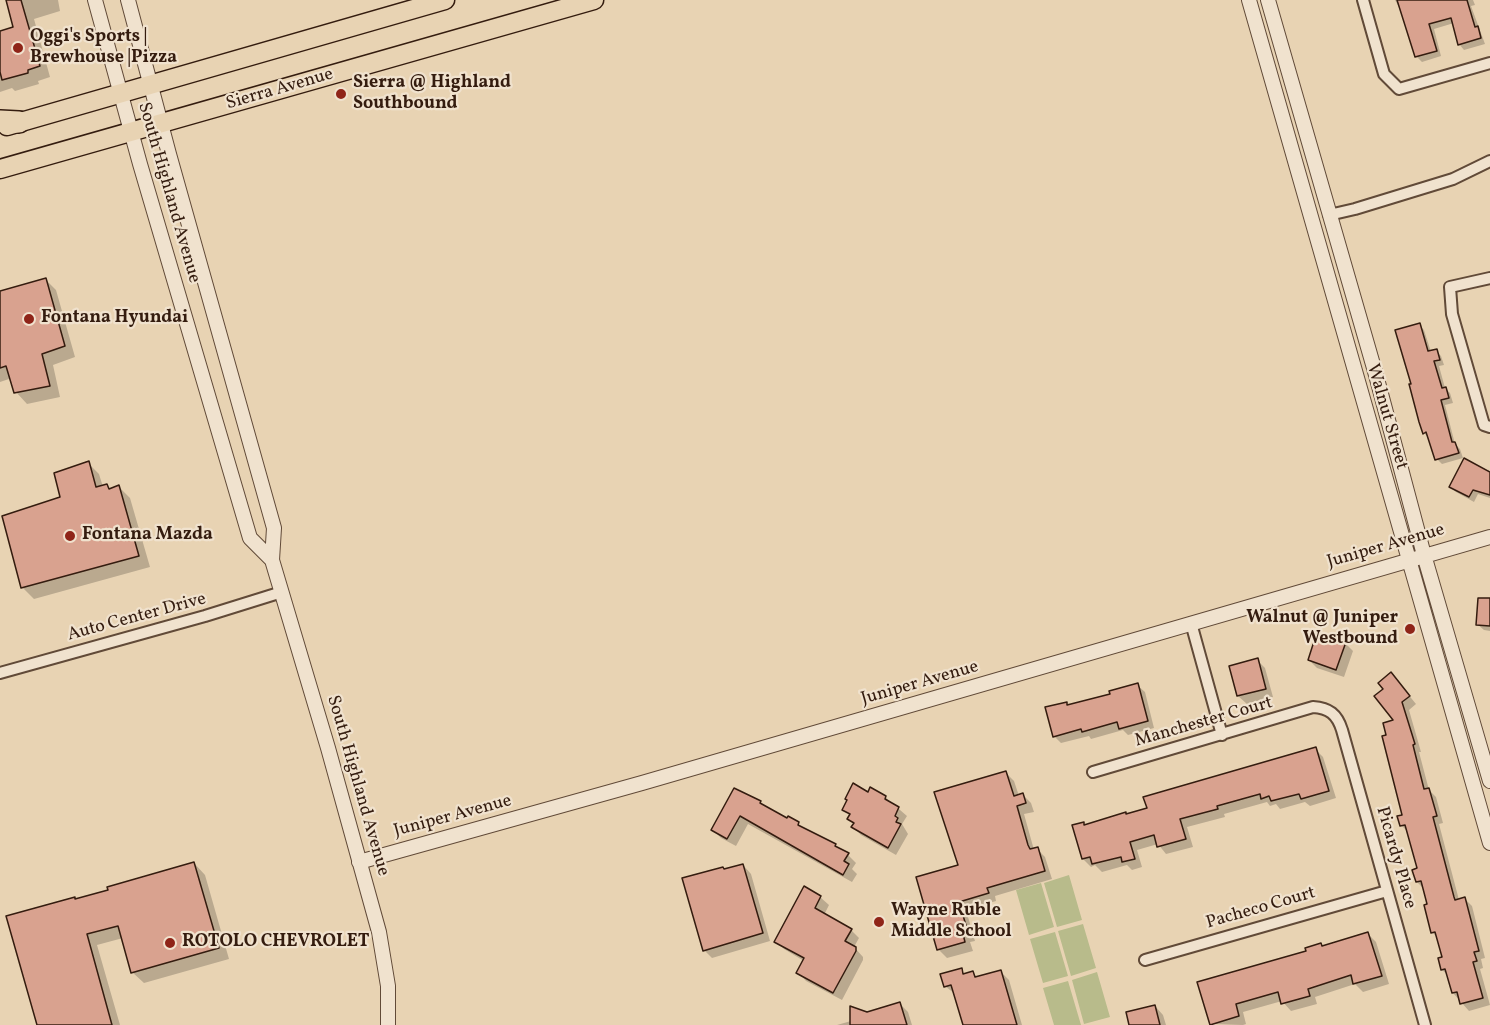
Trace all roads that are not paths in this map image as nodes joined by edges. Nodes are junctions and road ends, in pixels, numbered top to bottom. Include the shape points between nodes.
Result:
1 (95, 0) edge
2 (128, 0) edge
3 (445, 0) edge
4 (594, 0) edge
5 (1249, 0) edge
6 (1268, 0) edge
7 (1363, 0) edge
8 (1490, 63) edge
9 (150, 85) junction
10 (120, 93) junction
11 (6, 124) edge
12 (161, 124) junction
13 (131, 132) junction
14 (1490, 161) edge
15 (0, 170) edge
16 (1329, 214) junction
17 (1490, 278) edge
18 (1487, 426) edge
19 (1490, 537) edge
20 (1424, 555) junction
21 (272, 560) junction
22 (1408, 560) junction
23 (282, 592) junction
24 (1191, 623) junction
25 (0, 673) edge
26 (1324, 708) joint
27 (1222, 735) junction
28 (1093, 772) dead end
29 (1490, 781) edge
30 (1490, 843) edge
31 (359, 861) junction
32 (1387, 891) junction
33 (1145, 960) dead end
34 (388, 1025) edge
35 (1425, 1025) edge

1 - 10 street, South Highland Avenue
2 - 9 street, South Highland Avenue
3 - 9 main road
4 - 12 main road, Sierra Avenue
5 - 22 street, Walnut Street
6 - 16 street, Walnut Street
7 - 8 street via 1384,74 1399,89
9 - 10 main road
9 - 12 street, South Highland Avenue
10 - 11 main road
10 - 13 street, South Highland Avenue
12 - 13 main road, Sierra Avenue
12 - 21 street, South Highland Avenue via 274,528
13 - 15 main road, Sierra Avenue
13 - 21 street, South Highland Avenue via 249,538
14 - 16 street via 1453,179
16 - 20 street, Walnut Street
17 - 18 street via 1450,287 1452,314
19 - 20 street, Juniper Avenue
20 - 22 street, Juniper Avenue
20 - 29 street, Walnut Street
21 - 23 street, South Highland Avenue
22 - 24 street, Juniper Avenue
22 - 30 street, Walnut Street
23 - 25 street, Auto Center Drive
23 - 31 street, South Highland Avenue
24 - 27 street
24 - 31 street, Juniper Avenue via 664,777
26 - 27 street, Manchester Court via 1313,707
26 - 32 street, Picardy Place via 1339,720
27 - 28 street, Manchester Court
31 - 34 street, South Highland Avenue via 379,932 388,986
32 - 33 street, Pacheco Court
32 - 35 street, Picardy Place

